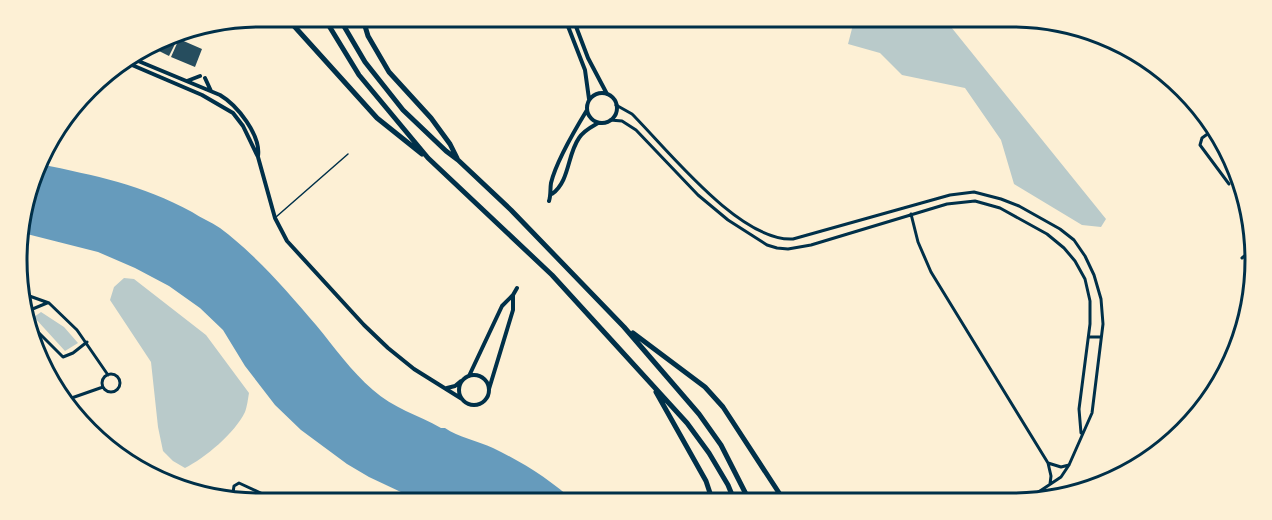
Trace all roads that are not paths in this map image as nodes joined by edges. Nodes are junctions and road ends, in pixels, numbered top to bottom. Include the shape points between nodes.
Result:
1 (295, 27) edge
2 (329, 27) edge
3 (344, 27) edge
4 (365, 27) edge
5 (568, 27) edge
6 (576, 27) edge
7 (138, 61) edge
8 (132, 65) edge
9 (200, 76) dead end
10 (205, 78) dead end
11 (186, 81) junction
12 (198, 88) junction
13 (192, 91) junction
14 (212, 92) junction
15 (608, 94) junction
16 (202, 95) junction
17 (590, 99) junction
18 (616, 105) junction
19 (587, 110) junction
20 (610, 120) junction
21 (598, 123) junction
22 (1208, 134) edge
23 (348, 154) dead end
24 (258, 157) junction
25 (428, 158) junction
26 (459, 160) junction
27 (1229, 183) dead end
28 (974, 192) junction
29 (551, 195) junction
30 (549, 201) dead end
31 (975, 201) junction
32 (911, 214) junction
33 (275, 218) junction
34 (1245, 256) edge
35 (1242, 258) dead end
36 (517, 288) dead end
37 (513, 295) junction
38 (30, 296) edge
39 (49, 303) junction
40 (32, 309) edge
41 (624, 327) junction
42 (38, 332) edge
43 (1089, 337) junction
44 (1101, 337) junction
45 (87, 342) junction
46 (108, 375) junction
47 (469, 376) junction
48 (646, 377) junction
49 (463, 381) junction
50 (103, 387) junction
51 (446, 388) junction
52 (489, 389) junction
53 (72, 398) edge
54 (462, 399) junction
55 (1081, 435) junction
56 (1048, 463) junction
57 (1069, 465) junction
58 (1049, 486) junction
59 (233, 491) edge
60 (1039, 491) edge
61 (260, 493) edge
62 (710, 493) edge
63 (731, 493) edge
64 (745, 493) edge
65 (779, 493) edge

1 - 25 main road via 377,118
2 - 25 main road via 359,75
3 - 26 main road via 365,62 404,110
4 - 26 main road via 389,72 431,118
5 - 17 street via 585,70
6 - 15 street
7 - 11 street
8 - 13 street
9 - 11 street
10 - 14 street
11 - 12 street
12 - 13 street
12 - 14 street
12 - 16 street
13 - 16 street
14 - 24 street via 225,98 242,115 255,137
15 - 17 street
15 - 18 street
16 - 24 street via 233,113
17 - 19 street
18 - 20 street
18 - 28 street via 632,114 725,210 774,238 793,239 950,195
19 - 21 street
19 - 29 street via 550,184
20 - 21 street
20 - 32 street via 636,130 718,214 767,245 800,248
21 - 29 street via 579,137 560,188
22 - 27 street via 1200,146
23 - 33 lane
24 - 33 street
25 - 48 main road via 552,275
26 - 41 main road
28 - 31 street
28 - 44 street via 1019,206 1074,240 1094,275 1101,299
29 - 30 street
31 - 32 street
31 - 43 street via 1016,216 1047,234 1075,261 1085,279
32 - 56 street via 932,272
33 - 51 street via 286,241 373,335 414,369
34 - 35 street
36 - 37 street
37 - 47 street via 502,306
37 - 52 street via 513,310
38 - 39 street
39 - 40 street
39 - 45 street
41 - 64 main road via 699,414 721,445
41 - 65 main road via 705,387 723,407
42 - 45 street via 63,357
43 - 44 street
43 - 55 street via 1079,409
44 - 55 street via 1092,413
45 - 46 street
46 - 50 street via 102,381
46 - 50 street via 117,378 118,387 110,392
47 - 49 street
47 - 52 street via 482,378
48 - 62 main road via 672,417
48 - 63 main road via 687,423
49 - 51 street
49 - 54 street via 459,392
50 - 53 street
51 - 54 street
52 - 54 street via 481,403
55 - 57 street
56 - 57 street
56 - 58 street via 1052,476
57 - 58 street
58 - 60 street
59 - 61 street via 239,483

